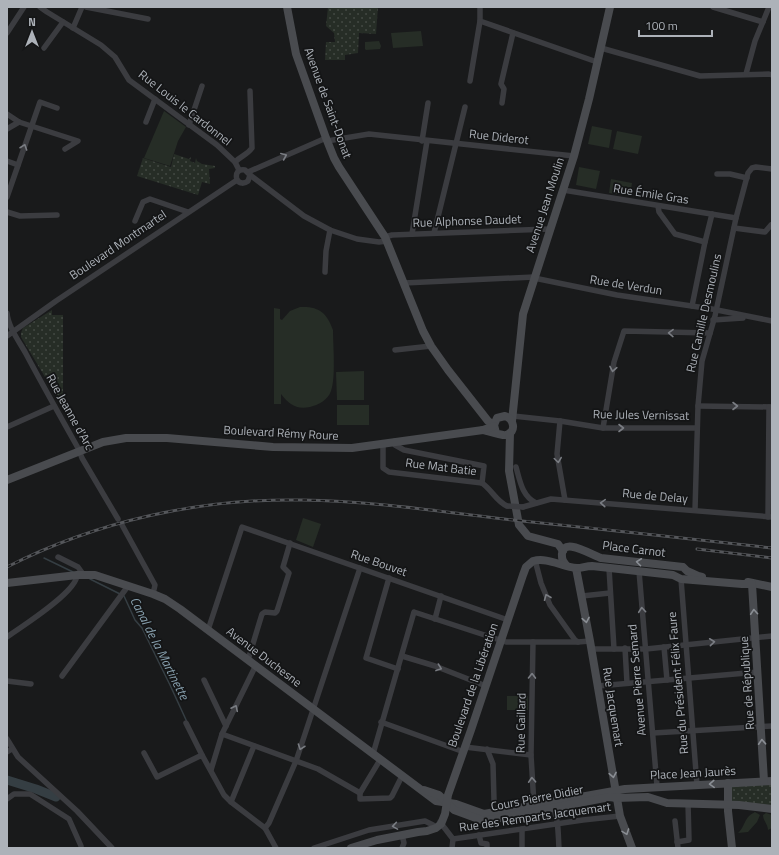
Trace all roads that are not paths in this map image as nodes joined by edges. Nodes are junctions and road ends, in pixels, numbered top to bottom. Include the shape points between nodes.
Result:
1 (24, 7) edge
2 (40, 7) edge
3 (82, 7) edge
4 (86, 7) edge
5 (288, 7) edge
6 (480, 7) edge
7 (610, 7) edge
8 (713, 7) edge
9 (769, 7) edge
10 (148, 19) dead end
11 (480, 21) junction
12 (62, 22) junction
13 (763, 22) junction
14 (73, 28) junction
15 (7, 33) edge
16 (513, 33) junction
17 (44, 48) dead end
18 (601, 48) junction
19 (598, 62) junction
20 (746, 74) junction
21 (772, 75) edge
22 (470, 81) dead end
23 (202, 86) dead end
24 (250, 91) dead end
25 (155, 100) junction
26 (428, 103) dead end
27 (502, 103) dead end
28 (465, 107) dead end
29 (57, 108) dead end
30 (7, 114) edge
31 (18, 122) junction
32 (146, 122) dead end
33 (32, 125) junction
34 (189, 125) junction
35 (7, 129) edge
36 (326, 140) junction
37 (425, 141) junction
38 (455, 144) junction
39 (65, 149) dead end
40 (574, 156) junction
41 (7, 161) edge
42 (235, 162) junction
43 (18, 165) junction
44 (239, 170) junction
45 (772, 170) edge
46 (249, 174) junction
47 (717, 174) dead end
48 (747, 178) junction
49 (237, 180) junction
50 (247, 182) junction
51 (264, 187) junction
52 (563, 190) junction
53 (7, 196) edge
54 (658, 206) junction
55 (7, 212) edge
56 (188, 212) junction
57 (712, 214) junction
58 (57, 215) dead end
59 (736, 218) junction
60 (134, 221) dead end
61 (771, 225) edge
62 (734, 228) junction
63 (550, 229) junction
64 (330, 230) junction
65 (434, 233) junction
66 (412, 234) junction
67 (386, 239) junction
68 (705, 242) junction
69 (325, 272) dead end
70 (534, 278) junction
71 (404, 283) junction
72 (692, 306) junction
73 (716, 310) junction
74 (7, 313) edge
75 (748, 318) junction
76 (713, 320) junction
77 (772, 322) edge
78 (14, 331) junction
79 (710, 333) junction
80 (7, 336) edge
81 (431, 346) junction
82 (395, 350) dead end
83 (54, 406) junction
84 (698, 406) junction
85 (770, 407) edge
86 (484, 415) junction
87 (511, 416) junction
88 (560, 421) junction
89 (7, 427) edge
90 (499, 428) junction
91 (603, 428) junction
92 (697, 428) junction
93 (480, 430) junction
94 (394, 441) junction
95 (383, 443) junction
96 (80, 452) junction
97 (516, 467) dead end
98 (7, 480) edge
99 (482, 483) junction
100 (565, 500) junction
101 (536, 503) junction
102 (695, 510) junction
103 (770, 517) edge
104 (118, 519) dead end
105 (122, 525) dead end
106 (539, 539) joint
107 (290, 543) junction
108 (565, 551) junction
109 (587, 552) junction
110 (58, 557) dead end
111 (535, 560) junction
112 (547, 560) junction
113 (566, 565) junction
114 (586, 566) junction
115 (360, 568) junction
116 (576, 568) junction
117 (609, 568) junction
118 (639, 571) junction
119 (682, 573) junction
120 (80, 575) junction
121 (389, 578) junction
122 (7, 583) edge
123 (752, 584) junction
124 (128, 586) junction
125 (772, 587) edge
126 (610, 593) junction
127 (153, 594) junction
128 (441, 596) junction
129 (582, 596) junction
130 (435, 618) junction
131 (508, 620) junction
132 (208, 630) junction
133 (772, 636) edge
134 (7, 637) edge
135 (756, 637) junction
136 (501, 641) junction
137 (533, 642) junction
138 (578, 642) junction
139 (591, 645) junction
140 (686, 645) junction
141 (664, 647) junction
142 (624, 648) junction
143 (614, 649) junction
144 (646, 649) junction
145 (402, 656) junction
146 (248, 660) junction
147 (256, 665) junction
148 (398, 669) junction
149 (758, 672) junction
150 (62, 676) dead end
151 (689, 678) junction
152 (204, 680) dead end
153 (667, 680) junction
154 (7, 681) edge
155 (648, 682) junction
156 (627, 683) junction
157 (31, 684) dead end
158 (486, 686) junction
159 (598, 686) junction
160 (314, 710) junction
161 (381, 722) junction
162 (186, 723) dead end
163 (226, 726) junction
164 (762, 726) junction
165 (772, 726) edge
166 (693, 731) junction
167 (653, 733) junction
168 (222, 734) junction
169 (7, 739) edge
170 (254, 746) junction
171 (465, 749) junction
172 (487, 749) junction
173 (10, 750) edge
174 (144, 753) dead end
175 (373, 754) junction
176 (202, 755) junction
177 (531, 755) junction
178 (380, 760) junction
179 (296, 761) junction
180 (211, 770) junction
181 (402, 776) junction
182 (768, 781) edge
183 (728, 783) junction
184 (697, 785) junction
185 (657, 786) junction
186 (360, 793) junction
187 (616, 794) junction
188 (7, 799) edge
189 (494, 800) dead end
190 (231, 802) junction
191 (448, 802) junction
192 (688, 803) junction
193 (534, 805) junction
194 (553, 807) junction
195 (728, 808) junction
196 (772, 809) edge
197 (77, 811) junction
198 (620, 816) junction
199 (69, 819) junction
200 (676, 821) dead end
201 (438, 823) junction
202 (557, 823) junction
203 (265, 828) junction
204 (522, 829) junction
205 (402, 835) junction
206 (479, 835) junction
207 (452, 839) junction
208 (678, 845) edge
209 (81, 846) dead end
210 (112, 848) edge
211 (276, 848) edge
212 (314, 848) edge
213 (351, 848) edge
214 (402, 848) edge
215 (452, 848) edge
216 (487, 848) edge
217 (522, 848) edge
218 (558, 848) edge
219 (632, 848) edge
220 (732, 848) edge

1 - 15 street
2 - 12 street, Rue Louis le Cardonnel
3 - 14 street
4 - 10 street
5 - 36 main road, Avenue de Saint-Donat via 296,54
6 - 11 street
7 - 18 main road, Avenue Jean Moulin
8 - 13 street
9 - 13 street
11 - 16 street
11 - 22 street
12 - 14 street, Rue Louis le Cardonnel
12 - 17 street
13 - 20 street via 754,41
14 - 25 street, Rue Louis le Cardonnel via 115,57 129,80
16 - 19 street
16 - 27 street via 501,84 504,89
18 - 19 main road, Avenue Jean Moulin
18 - 20 street via 700,76
19 - 40 main road, Avenue Jean Moulin
20 - 21 street
23 - 34 street
24 - 42 street via 252,148 247,155
25 - 32 street
25 - 34 street, Rue Louis le Cardonnel
26 - 37 street
28 - 38 street
29 - 33 street via 40,102
30 - 31 street
31 - 33 street
31 - 35 street
33 - 39 street via 78,141
43 -> 33 street
34 - 42 street, Rue Louis le Cardonnel
36 - 37 street, Rue Diderot via 369,134
46 -> 36 street, Rue Diderot
36 - 67 main road, Avenue de Saint-Donat via 339,167
37 - 38 street, Rue Diderot
37 - 66 street
38 - 40 street, Rue Diderot
38 - 65 street
40 - 52 main road, Avenue Jean Moulin
41 - 43 street
42 - 44 street, Rue Louis le Cardonnel
43 - 53 street
44 - 46 street via 245,170
44 - 49 street
45 - 48 street via 752,168
46 - 50 street
46 - 51 street
47 - 48 street
48 - 59 street, Rue Camille Desmoulins
49 - 50 street via 242,184
49 - 56 street, Boulevard Montmartel
50 - 51 street
51 - 64 street via 304,216
52 - 54 street, Rue Émile Gras
52 - 63 main road, Avenue Jean Moulin
54 - 57 street, Rue Émile Gras
54 - 68 street via 659,212 675,234
55 - 58 street via 20,216
56 - 60 street via 150,199 143,202
56 - 78 street, Boulevard Montmartel
57 - 59 street, Rue Émile Gras
57 - 68 street
59 - 62 street, Rue Camille Desmoulins
61 - 62 street via 765,232
62 - 73 street, Rue Camille Desmoulins
63 - 65 street, Rue Alphonse Daudet
63 - 70 main road, Avenue Jean Moulin
64 - 67 street via 357,239 379,242
64 - 69 street
65 - 66 street, Rue Alphonse Daudet
66 - 67 street, Rue Alphonse Daudet via 392,235
67 - 71 main road, Avenue de Saint-Donat
68 - 72 street
70 - 71 street, Rue de Verdun
70 - 72 street, Rue de Verdun via 622,296
70 - 87 main road, Avenue Jean Moulin via 523,314
71 - 81 main road, Avenue de Saint-Donat
72 - 73 street, Rue de Verdun
73 - 75 street, Rue de Verdun
73 - 76 street, Rue Camille Desmoulins
74 - 78 street, Rue Jeanne d'Arc
75 - 76 street
75 - 77 street
76 - 79 street, Rue Camille Desmoulins
78 - 80 street, Boulevard Montmartel
78 - 83 street, Rue Jeanne d'Arc
79 - 84 street, Rue Camille Desmoulins via 702,361
79 -> 91 street via 624,332 614,362
81 - 82 street
81 - 86 main road, Avenue de Saint-Donat
83 - 89 street
83 - 96 street, Rue Jeanne d'Arc
84 -> 85 street
84 - 92 street, Rue Camille Desmoulins
85 - 103 street
86 - 90 main road
86 - 93 main road
87 - 88 street, Rue Jules Vernissat
87 - 90 main road via 502,416
87 - 90 main road, Avenue Jean Moulin via 513,428
88 - 91 street, Rue Jules Vernissat
88 -> 100 street via 557,454
90 - 93 main road, Boulevard Rémy Roure
90 - 106 main road, Avenue Jean Moulin via 508,451 519,525 528,536
91 -> 92 street, Rue Jules Vernissat
92 - 102 street, Rue Camille Desmoulins
93 - 94 main road, Boulevard Rémy Roure
94 - 95 main road, Boulevard Rémy Roure
94 - 99 street via 395,445 404,450 484,466
95 - 96 main road, Boulevard Rémy Roure via 326,449 134,438 114,440
95 - 99 street, Rue Mat Batie via 383,468 389,472
96 - 98 main road, Boulevard Rémy Roure
96 - 104 street, Rue Jeanne d'Arc
97 - 101 street via 524,492
99 - 101 street, Rue Mat Batie, bridge via 489,488 499,503 507,506 523,507
100 - 101 street, Rue de Delay via 551,499
102 -> 100 street, Rue de Delay
102 - 103 street, Rue de Delay
105 - 127 street via 154,585
106 - 108 main road, Place Carnot via 560,540
107 - 115 street, Rue Bouvet
107 - 132 street, Rue Bouvet via 242,527
107 - 146 street via 283,567 289,573 279,607 275,613 262,614
108 - 109 main road, Place Carnot via 580,548
108 - 112 main road
108 - 113 main road via 562,559
109 - 114 main road, Place Carnot via 589,559
119 -> 109 main road, Place Carnot via 601,558
110 - 120 street via 78,567
111 - 112 main road
111 - 131 main road, Boulevard de la Libération via 530,563 523,575
138 -> 111 street via 550,605
112 - 113 main road, Place Carnot
113 - 116 main road, Place Carnot
114 - 116 main road, Place Carnot
114 - 117 main road, Place Carnot
115 - 121 street, Rue Bouvet
115 - 160 street
116 - 129 main road, Rue Jacquemart
117 - 118 main road, Place Carnot
117 - 126 street
118 - 119 main road, Place Carnot
144 -> 118 street, Avenue Pierre Semard
119 - 123 main road via 742,580
119 - 140 street, Rue du Président Félix Faure
120 - 122 main road, Avenue Duchesne
120 - 124 main road, Avenue Duchesne via 102,576
120 - 134 street via 72,587 44,611
121 - 128 street, Rue Bouvet
121 - 148 street via 366,658
123 - 125 main road
135 -> 123 main road, Rue de République
124 - 127 main road, Avenue Duchesne
124 - 150 street
126 - 129 street
126 - 143 street
127 - 132 main road, Avenue Duchesne via 174,604
128 - 130 street
128 - 131 street, Rue Bouvet
129 -> 139 main road, Rue Jacquemart
130 - 136 street
130 - 145 street via 414,612
131 - 136 main road, Boulevard de la Libération
132 - 146 main road, Avenue Duchesne
133 - 135 street
140 -> 135 street
135 - 149 main road, Rue de République
136 - 137 street
136 - 158 main road, Boulevard de la Libération
137 - 138 street
177 -> 137 street, Rue Gaillard
138 - 139 street
139 - 143 street
139 - 159 main road, Rue Jacquemart
140 - 141 street
140 - 151 street, Rue du Président Félix Faure
141 - 144 street
141 - 153 street
142 - 143 street
142 - 144 street
142 - 156 street
144 - 155 street, Avenue Pierre Semard
145 - 148 street
145 -> 158 street
146 - 147 main road, Avenue Duchesne
147 - 160 main road, Avenue Duchesne
163 -> 147 street
148 - 161 street
149 - 151 street
149 - 164 main road, Rue de République
151 - 153 street
151 - 166 street, Rue du Président Félix Faure
152 - 163 street
153 - 155 street
154 - 157 street
155 - 156 street
155 - 167 street, Avenue Pierre Semard
156 - 159 street
158 - 171 main road, Boulevard de la Libération
159 -> 187 main road, Rue Jacquemart
160 - 175 main road, Avenue Duchesne
160 -> 179 street
161 - 171 street
161 - 175 street
162 - 176 street
163 - 168 street
164 - 165 street
164 - 166 street
182 -> 164 main road, Rue de République
166 - 167 street
166 - 184 street, Rue du Président Félix Faure
167 - 185 street, Avenue Pierre Semard
168 - 170 street
168 - 180 street
169 - 173 street
170 - 179 street
170 - 190 street
171 - 172 street
171 - 191 main road, Boulevard de la Libération via 448,794
172 - 177 street
172 - 189 street via 493,764
173 - 197 street
174 - 176 street via 157,777
175 - 178 main road, Avenue Duchesne
176 - 180 street
193 -> 177 street, Rue Gaillard
178 - 181 main road, Avenue Duchesne
178 - 186 street
179 - 186 street via 326,773
179 - 203 street
180 - 190 street via 224,795
181 - 186 street via 390,798 360,799
181 - 191 main road, Avenue Duchesne via 416,787 439,795
182 - 183 main road, Place Jean Jaurès
183 -> 184 main road, Place Jean Jaurès
183 - 195 main road
184 - 185 main road, Place Jean Jaurès
185 - 187 main road, Place Jean Jaurès
187 - 192 main road, Place Jean Jaurès via 655,798 667,803
187 - 193 main road, Cours Pierre Didier
187 - 194 main road, Cours Pierre Didier
187 - 198 main road, Rue Jacquemart
188 - 199 street via 14,794 30,794
190 - 203 street
191 - 193 main road, Cours Pierre Didier via 484,814 494,809
191 - 194 main road, Cours Pierre Didier via 454,810 484,821
191 - 201 main road, Boulevard de la Libération
192 - 195 main road, Place Jean Jaurès
192 - 208 street via 688,840
194 - 202 street
195 - 196 main road, Place Jean Jaurès
195 - 220 main road
197 - 199 street
197 - 210 street
198 - 202 street, Rue des Remparts Jacquemart
198 -> 219 main road, Rue Jacquemart
199 - 209 street
200 - 208 street
201 - 205 main road via 418,832
201 - 207 street
201 -> 212 street via 425,821 369,830
202 - 204 street, Rue des Remparts Jacquemart
202 - 218 street
203 - 211 street
204 - 206 street, Rue des Remparts Jacquemart
204 - 217 street
205 - 213 main road
205 - 214 street
206 - 207 street, Rue des Remparts Jacquemart
206 - 216 street via 481,843 487,844
207 - 215 street

